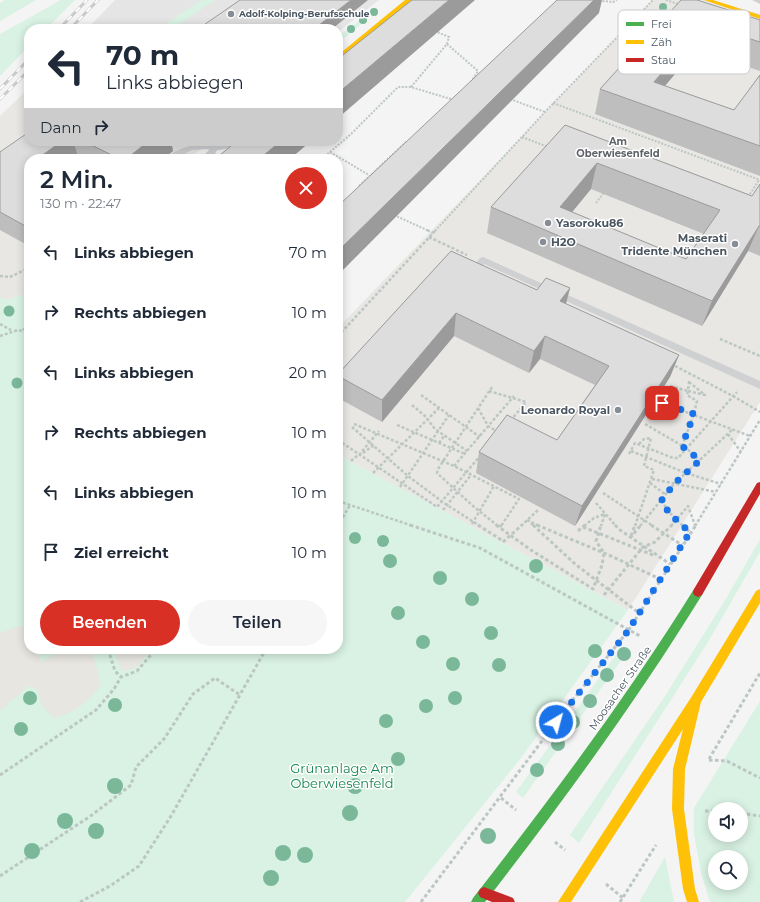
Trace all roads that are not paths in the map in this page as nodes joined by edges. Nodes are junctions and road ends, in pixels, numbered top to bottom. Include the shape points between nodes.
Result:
1 (409, 0) edge
2 (707, 0) edge
3 (755, 0) edge
4 (760, 2) edge
5 (738, 10) edge
6 (750, 14) edge
7 (760, 17) edge
8 (343, 54) edge
9 (215, 146) joint
10 (176, 154) edge
11 (210, 154) edge
12 (473, 272) edge
13 (760, 385) edge
14 (760, 486) edge
15 (760, 594) edge
16 (696, 700) junction
17 (486, 898) edge
18 (477, 902) edge
19 (509, 902) edge
20 (564, 902) edge
21 (693, 902) edge

1 - 8 main road
2 - 5 main road
3 - 4 lane
6 - 7 main road
9 - 10 lane via 191,147
9 - 11 lane
12 - 13 lane via 483,260
14 - 17 main road, Moosacher Straße via 664,648
15 - 16 main road
16 - 20 main road
16 - 21 main road via 678,782 679,816
17 - 18 main road, Moosacher Straße
17 - 19 main road

